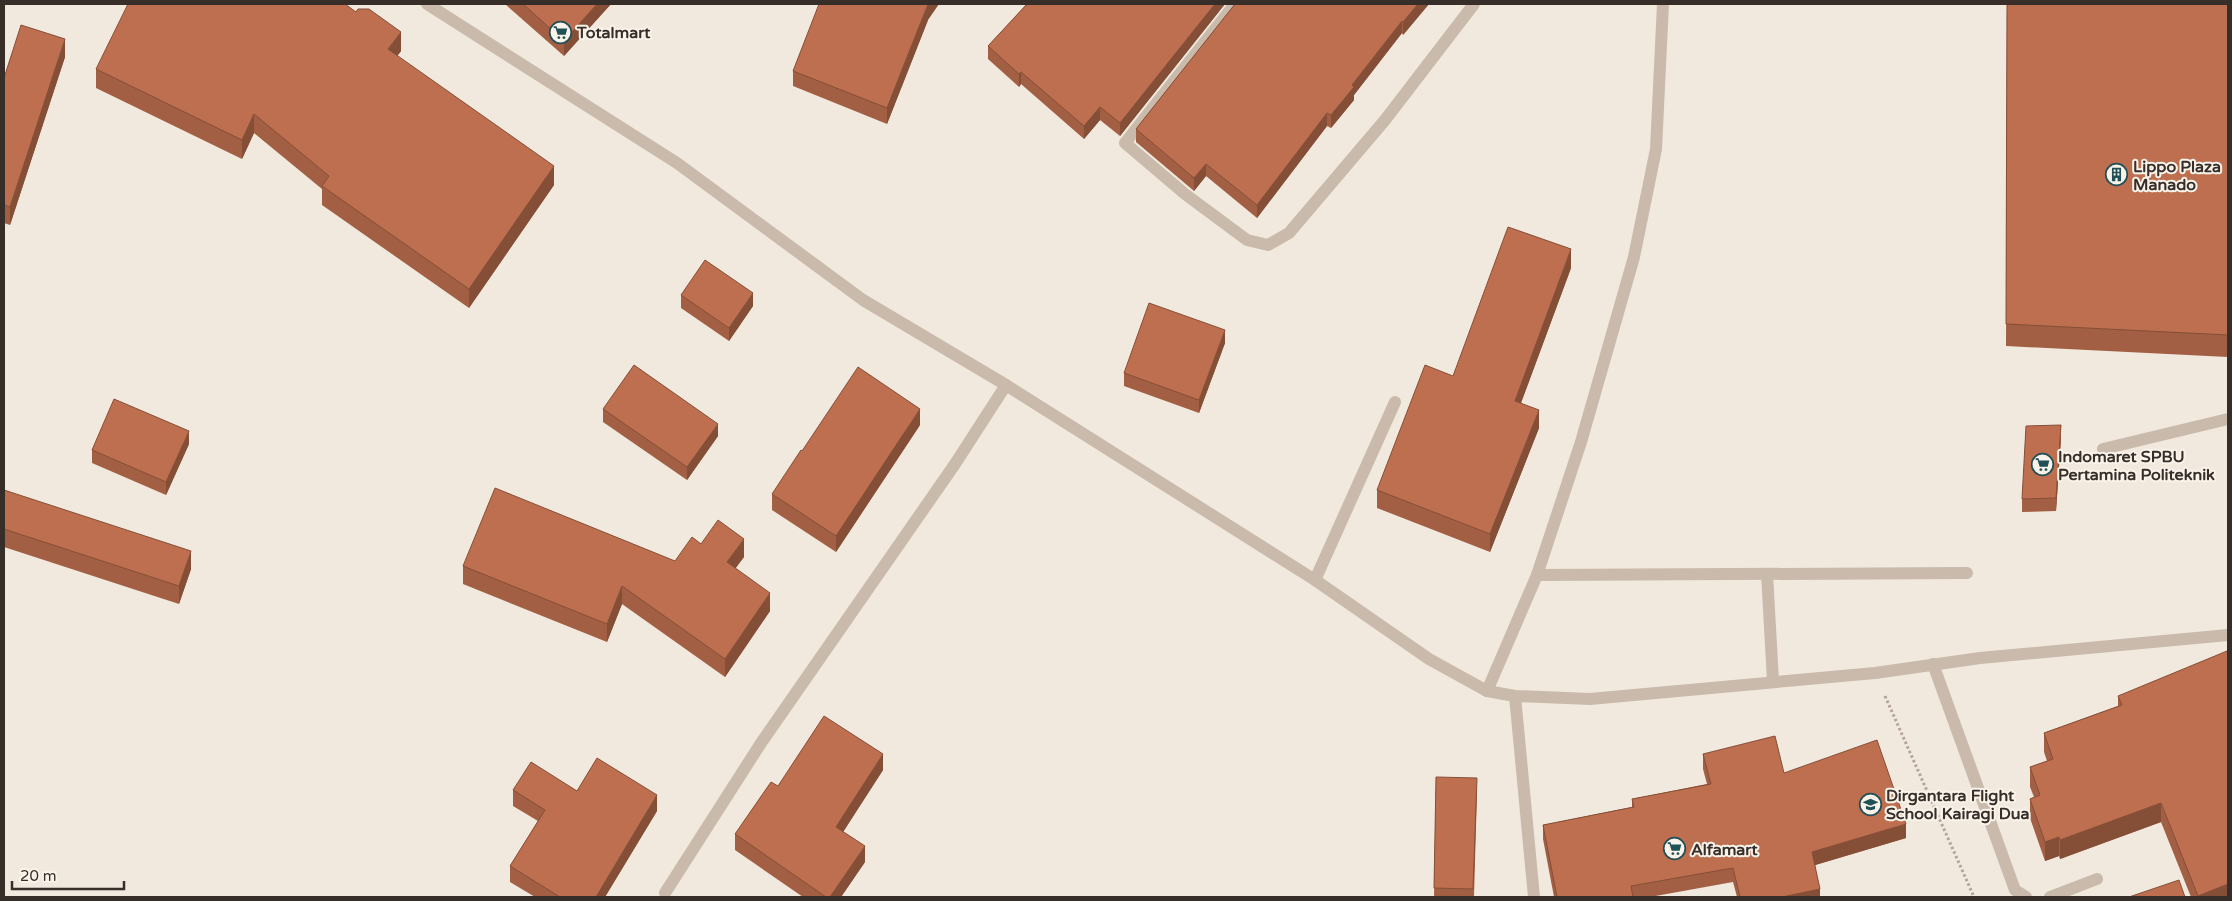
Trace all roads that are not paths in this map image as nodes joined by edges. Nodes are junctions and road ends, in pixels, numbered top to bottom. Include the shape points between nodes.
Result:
1 (427, 4) edge
2 (1235, 4) edge
3 (1474, 4) edge
4 (1663, 4) edge
5 (1006, 385) junction
6 (1395, 402) dead end
7 (2228, 419) edge
8 (2103, 449) dead end
9 (1967, 573) dead end
10 (1767, 574) junction
11 (1537, 575) junction
12 (1315, 580) junction
13 (2228, 635) edge
14 (1933, 664) junction
15 (1773, 681) junction
16 (1487, 691) junction
17 (1515, 696) junction
18 (2097, 879) dead end
19 (665, 893) dead end
20 (1534, 897) edge
21 (2026, 897) edge
22 (2050, 897) edge

1 - 5 street via 677,163 863,300
2 - 3 street via 1125,142 1185,194 1247,240 1268,245 1290,233 1385,120
4 - 11 street via 1656,149 1634,257 1581,442
5 - 12 street
5 - 19 street via 955,464 760,743
6 - 12 street
7 - 8 street
9 - 10 street
10 - 11 street
10 - 15 street
11 - 16 street
12 - 16 street via 1428,659
13 - 14 street
14 - 15 street via 1875,673
14 - 21 street via 2014,890
15 - 17 street via 1590,699
16 - 17 street
17 - 20 street
18 - 22 street

